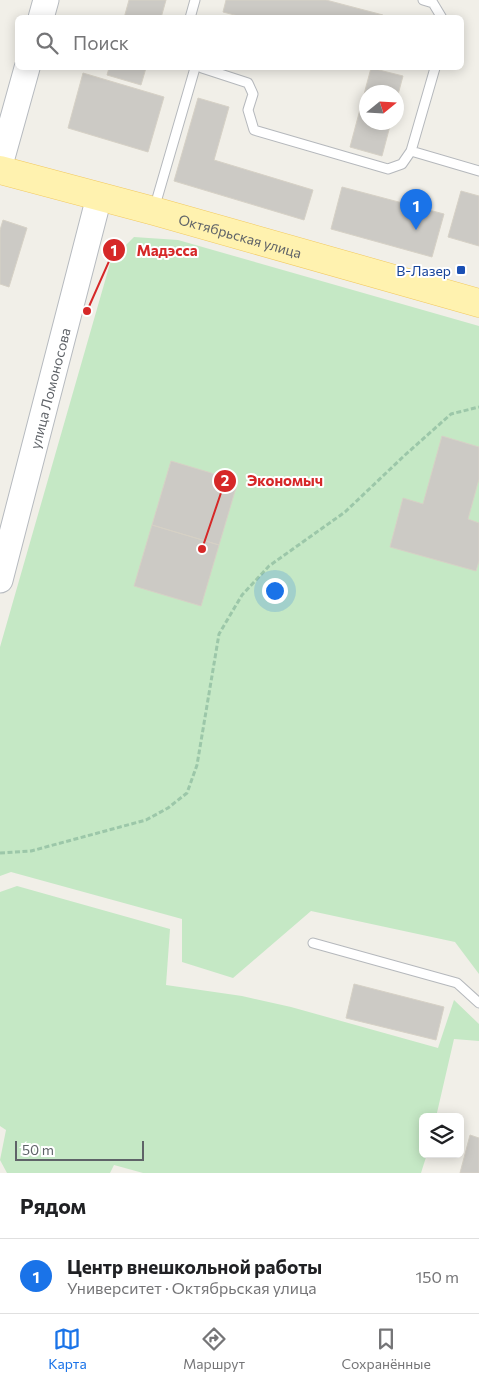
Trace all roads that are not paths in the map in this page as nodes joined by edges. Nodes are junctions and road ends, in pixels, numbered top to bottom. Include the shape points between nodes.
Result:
1 (46, 0) edge
2 (195, 0) edge
3 (423, 0) edge
4 (42, 15) edge
5 (191, 15) edge
6 (440, 15) edge
7 (26, 70) edge
8 (194, 70) edge
9 (208, 70) edge
10 (434, 70) edge
11 (411, 151) junction
12 (0, 165) edge
13 (0, 170) edge
14 (479, 171) edge
15 (99, 197) junction
16 (154, 211) junction
17 (479, 303) edge
18 (0, 580) edge
19 (312, 943) dead end
20 (479, 1003) edge

1 - 4 main road
2 - 5 lane
3 - 6 lane via 433,3
7 - 12 main road
8 - 16 lane
9 - 11 lane via 248,83 253,94 248,110 254,130 388,169 402,164
10 - 11 lane
11 - 14 lane
13 - 15 main road, Октябрьская улица
15 - 16 main road, Октябрьская улица
15 - 18 main road, улица Ломоносова
16 - 17 main road, Октябрьская улица
19 - 20 lane via 457,983

